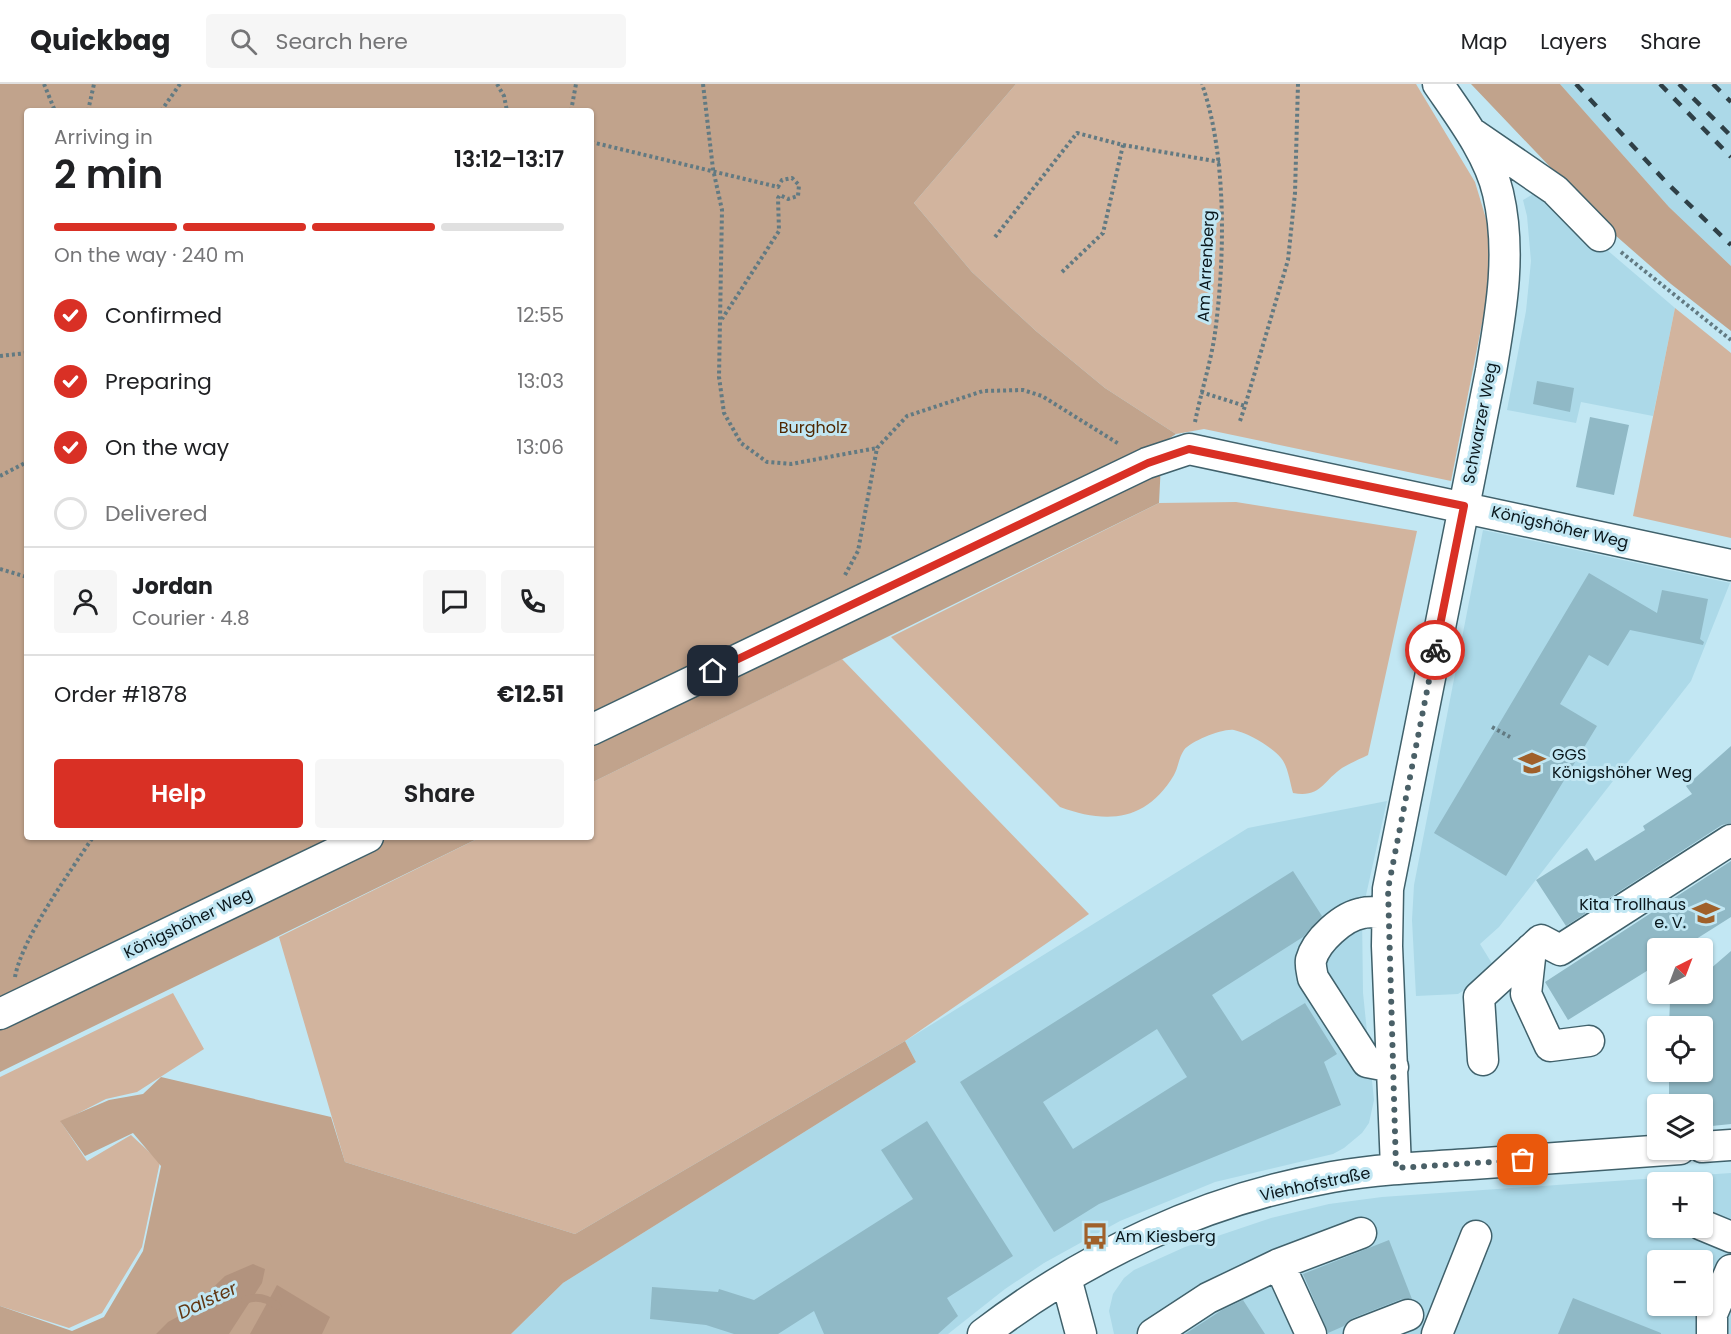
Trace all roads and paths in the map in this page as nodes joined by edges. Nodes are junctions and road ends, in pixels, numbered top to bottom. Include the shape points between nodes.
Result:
1 (44, 84) edge
2 (94, 84) edge
3 (180, 84) edge
4 (497, 84) edge
5 (576, 84) edge
6 (703, 84) edge
7 (1202, 84) edge
8 (1298, 84) edge
9 (1438, 84) edge
10 (55, 108) edge
11 (89, 108) edge
12 (163, 108) edge
13 (506, 108) edge
14 (572, 108) edge
15 (1472, 133) junction
16 (594, 143) edge
17 (1123, 145) junction
18 (1220, 162) junction
19 (713, 169) junction
20 (1600, 236) joint
21 (995, 237) dead end
22 (1062, 272) dead end
23 (721, 320) junction
24 (1731, 339) edge
25 (24, 353) edge
26 (0, 356) edge
27 (1202, 392) junction
28 (1245, 406) junction
29 (1240, 421) dead end
30 (877, 448) junction
31 (1189, 449) junction
32 (1148, 463) junction
33 (24, 464) edge
34 (0, 476) edge
35 (1464, 506) junction
36 (1731, 565) edge
37 (0, 568) edge
38 (24, 576) edge
39 (835, 612) junction
40 (1492, 727) dead end
41 (594, 729) edge
42 (1510, 737) dead end
43 (91, 840) edge
44 (362, 840) edge
45 (1731, 840) edge
46 (1386, 913) junction
47 (1536, 945) junction
48 (4, 1012) edge
49 (1589, 1041) dead end
50 (1482, 1060) dead end
51 (1392, 1066) junction
52 (1731, 1145) edge
53 (1713, 1146) edge
54 (1647, 1151) edge
55 (1396, 1168) junction
56 (1713, 1230) edge
57 (1361, 1233) dead end
58 (1476, 1236) dead end
59 (1731, 1237) edge
60 (1279, 1264) junction
61 (1731, 1270) edge
62 (1066, 1278) junction
63 (1713, 1295) edge
64 (1408, 1315) dead end
65 (1712, 1316) edge
66 (983, 1334) edge
67 (1081, 1334) edge
68 (1153, 1334) edge
69 (1311, 1334) edge
70 (1359, 1334) edge
71 (1437, 1334) edge
72 (1712, 1334) edge

1 - 10 path
2 - 11 path
3 - 12 path
4 - 13 path
5 - 14 path
6 - 19 path
7 - 18 path, Am Arrenberg
8 - 28 path via 1295,193 1288,260
9 - 15 street, Schwarzer Weg
15 - 20 street via 1555,190
15 - 35 street, Schwarzer Weg via 1498,191 1506,248 1502,308
16 - 19 path
17 - 18 path
17 - 21 path via 1077,133
17 - 22 path via 1103,233
18 - 27 path, Am Arrenberg via 1221,240 1215,333
19 - 23 path via 722,210
19 - 23 path via 778,187 782,180 792,178 799,185 798,196 778,198 779,231
20 - 24 path
23 - 30 path via 719,377 724,413 741,443 767,462 790,464
25 - 26 path
27 - 28 path
27 - 31 path, Am Arrenberg
28 - 29 path
30 - 32 path via 907,416 983,391 1023,390 1042,396
30 - 39 path via 858,551 835,594
31 - 32 street
31 - 35 street, Königshöher Weg
32 - 39 street
33 - 34 path
35 - 36 street, Königshöher Weg
35 - 46 street, Schwarzer Weg
37 - 38 path
39 - 41 street
40 - 42 path
43 - 48 path via 18,961
44 - 48 street, Königshöher Weg
45 - 47 street via 1560,950
46 - 51 street, Schwarzer Weg
46 - 51 street via 1361,913 1346,921 1323,939 1310,967 1367,1062
47 - 49 street via 1526,994 1550,1046
47 - 50 street via 1479,997
51 - 55 street, Schwarzer Weg
52 - 53 street
54 - 55 street, Viehhofstraße
55 - 62 street, Viehhofstraße via 1330,1178 1210,1209 1128,1243
56 - 59 street
57 - 60 street
58 - 71 street
60 - 68 street via 1208,1298
60 - 69 street
61 - 63 street
62 - 66 street, Viehhofstraße
62 - 67 street
64 - 70 street
65 - 72 street

